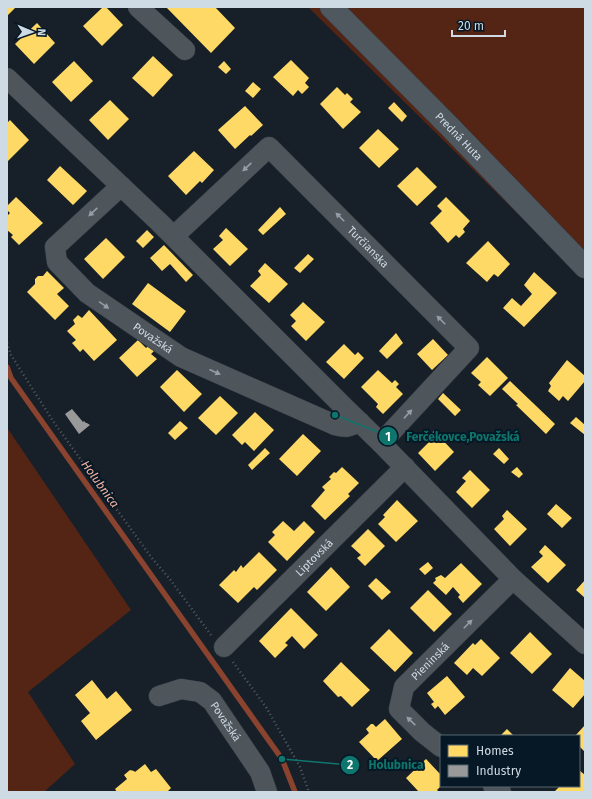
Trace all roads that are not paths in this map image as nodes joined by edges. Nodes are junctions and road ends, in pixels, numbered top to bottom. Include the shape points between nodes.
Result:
1 (138, 7) edge
2 (331, 7) edge
3 (185, 50) dead end
4 (7, 78) edge
5 (121, 186) junction
6 (174, 236) junction
7 (585, 267) edge
8 (322, 384) junction
9 (302, 410) junction
10 (360, 422) junction
11 (382, 443) junction
12 (405, 467) junction
13 (513, 579) junction
14 (585, 644) edge
15 (224, 647) road end
16 (159, 696) dead end
17 (440, 745) edge
18 (267, 792) edge

1 - 3 street
2 - 7 main road, Predná Huta
4 - 5 street
5 - 6 street
5 -> 9 street, Považská via 55,247 57,262 88,293 181,357
6 - 8 street
11 -> 6 street, Turčianska via 469,348 269,147
8 - 9 street
8 - 10 street
9 - 10 street, Považská via 343,427
10 - 11 street
11 - 12 street
12 - 13 street
12 - 15 street, Liptovská
13 - 14 street
17 -> 13 street, Pieninská via 399,709 404,687
16 - 18 street, Považská via 181,689 200,692 212,701 260,772

